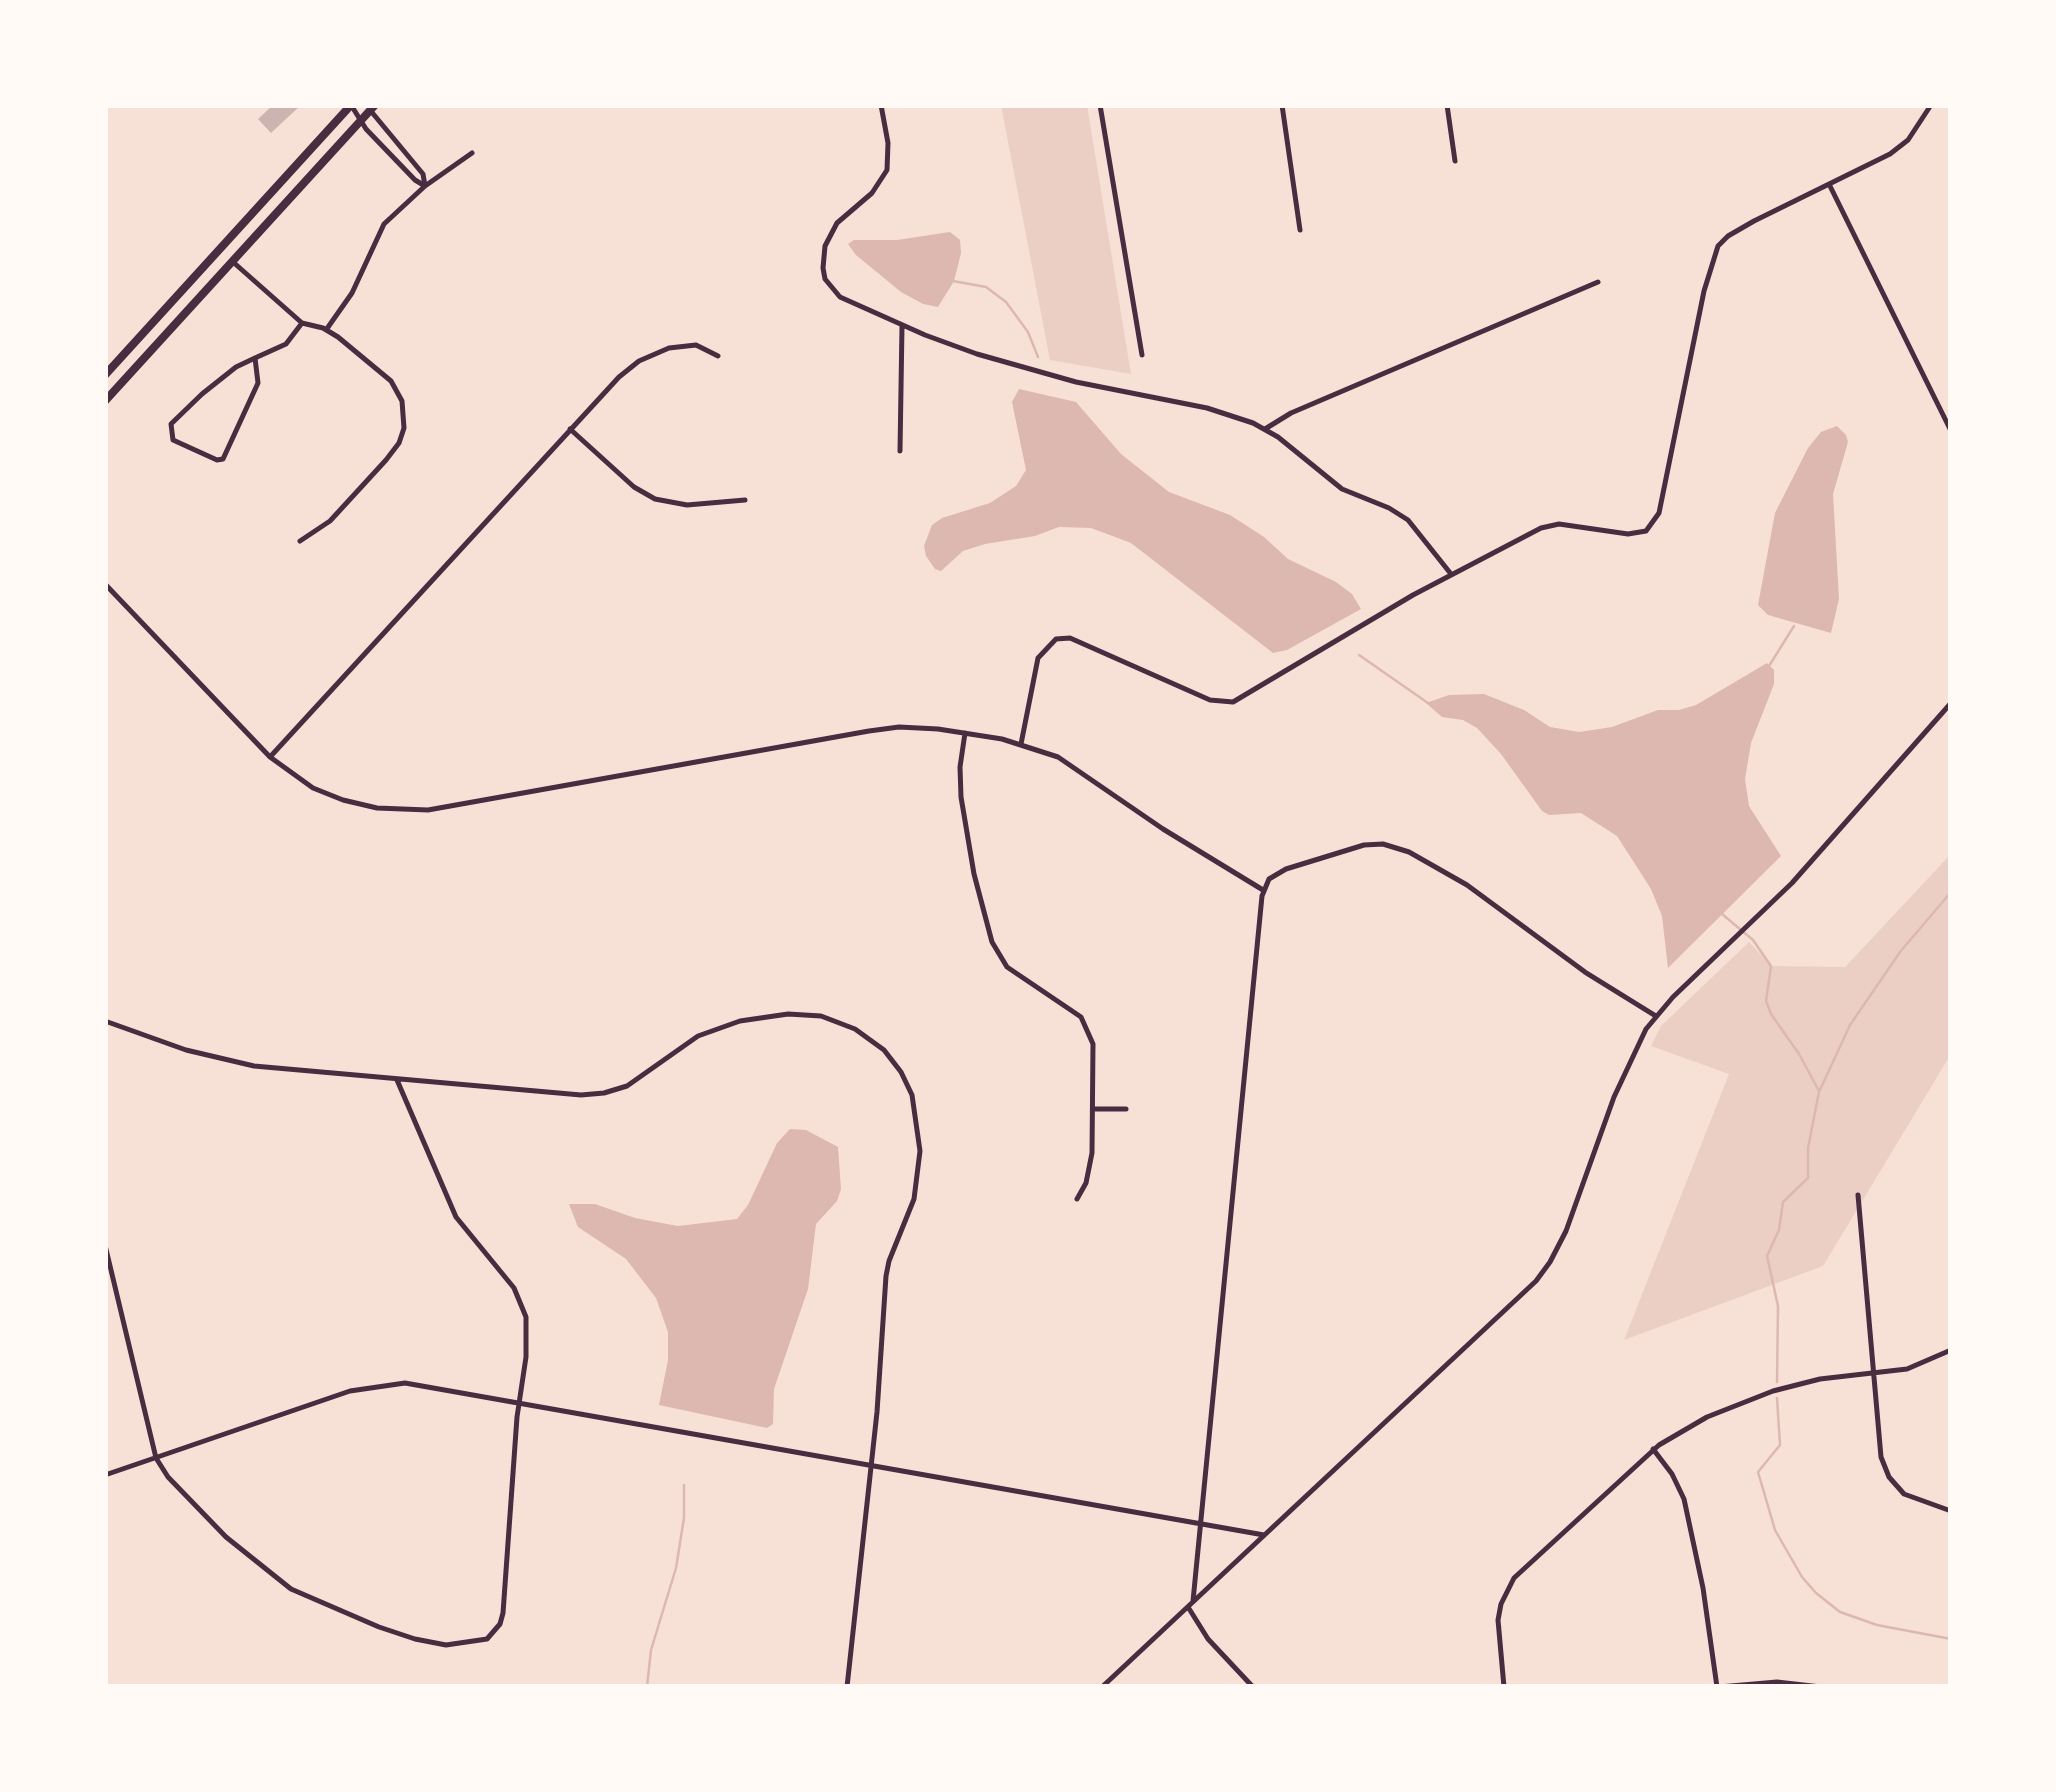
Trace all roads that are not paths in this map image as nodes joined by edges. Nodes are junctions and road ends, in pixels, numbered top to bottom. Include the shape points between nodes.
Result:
1 (351, 105) edge
2 (881, 105) edge
3 (1100, 105) edge
4 (1282, 105) edge
5 (1447, 105) edge
6 (1930, 105) edge
7 (372, 108) edge
8 (359, 122) junction
9 (472, 153) dead end
10 (1454, 162) dead end
11 (1829, 184) junction
12 (425, 186) junction
13 (1300, 230) dead end
14 (232, 261) junction
15 (1598, 282) dead end
16 (302, 323) junction
17 (902, 326) junction
18 (326, 330) junction
19 (1142, 355) dead end
20 (718, 356) dead end
21 (255, 358) junction
22 (105, 376) edge
23 (105, 401) edge
24 (1265, 429) junction
25 (570, 430) junction
26 (1951, 431) edge
27 (900, 451) dead end
28 (745, 500) dead end
29 (300, 541) dead end
30 (1452, 574) junction
31 (105, 584) edge
32 (1951, 702) edge
33 (965, 733) junction
34 (1021, 744) junction
35 (270, 757) junction
36 (1263, 890) junction
37 (1656, 1016) junction
38 (105, 1021) edge
39 (397, 1080) junction
40 (1093, 1109) junction
41 (1126, 1109) dead end
42 (1858, 1195) dead end
43 (1077, 1199) dead end
44 (105, 1246) edge
45 (1951, 1350) edge
46 (1873, 1374) junction
47 (519, 1404) junction
48 (1653, 1449) junction
49 (156, 1458) junction
50 (872, 1466) junction
51 (105, 1475) edge
52 (1951, 1511) edge
53 (1200, 1524) junction
54 (1265, 1535) junction
55 (1190, 1605) junction
56 (848, 1687) edge
57 (1102, 1687) edge
58 (1253, 1687) edge
59 (1504, 1687) edge
60 (1718, 1687) edge
61 (1821, 1687) edge

1 - 8 street
1 - 22 main road
2 - 17 street via 886,170 830,234 822,268 840,297
3 - 19 street
4 - 13 street
5 - 10 street
6 - 11 street via 1905,144
7 - 8 main road
7 - 12 street via 423,174
8 - 12 street
8 - 14 main road
9 - 12 street
11 - 26 street
11 - 30 street via 1718,246 1659,513 1646,531 1547,526
12 - 18 street via 384,224 352,293
14 - 16 street
14 - 23 main road
15 - 24 street
16 - 18 street
16 - 21 street via 286,344
17 - 24 street via 1026,368 1207,408
17 - 27 street
18 - 29 street via 391,381 402,401 404,428 386,460 342,509
20 - 25 street via 696,345 654,353 619,377
21 - 21 street via 171,424 173,440 223,459 258,383
24 - 30 street via 1342,488 1408,520
25 - 28 street via 655,499 687,505
25 - 35 street
30 - 34 street via 1232,702 1210,700 1070,638 1056,639 1034,670
31 - 35 street
32 - 37 street via 1808,865
33 - 34 street
33 - 35 street via 869,731 428,810 343,800
33 - 40 street via 962,797 992,942 1007,967 1073,1009 1087,1026
34 - 36 street via 1076,767
36 - 37 street via 1286,869 1364,845 1394,846 1458,879
36 - 53 street
37 - 54 street via 1614,1097 1550,1262 1518,1300
38 - 39 street via 226,1060
39 - 47 street via 456,1217 524,1306 528,1334
39 - 50 street via 604,1093 639,1080 706,1032 788,1014 834,1019 871,1039 908,1084 920,1151 914,1199 886,1276
40 - 41 street
40 - 43 street via 1090,1170
42 - 46 street
44 - 49 street
45 - 46 street
46 - 48 street via 1773,1391 1707,1417
46 - 52 street via 1888,1477 1910,1498
47 - 49 street via 389,1383
47 - 49 street via 504,1613 494,1633 479,1642 415,1639 291,1589 226,1538
47 - 50 street
48 - 59 street via 1514,1578 1498,1620
48 - 60 street via 1684,1499
49 - 51 street
50 - 53 street
50 - 56 street
53 - 54 street
53 - 55 street
54 - 55 street
55 - 57 street
55 - 58 street via 1208,1639
60 - 61 street

